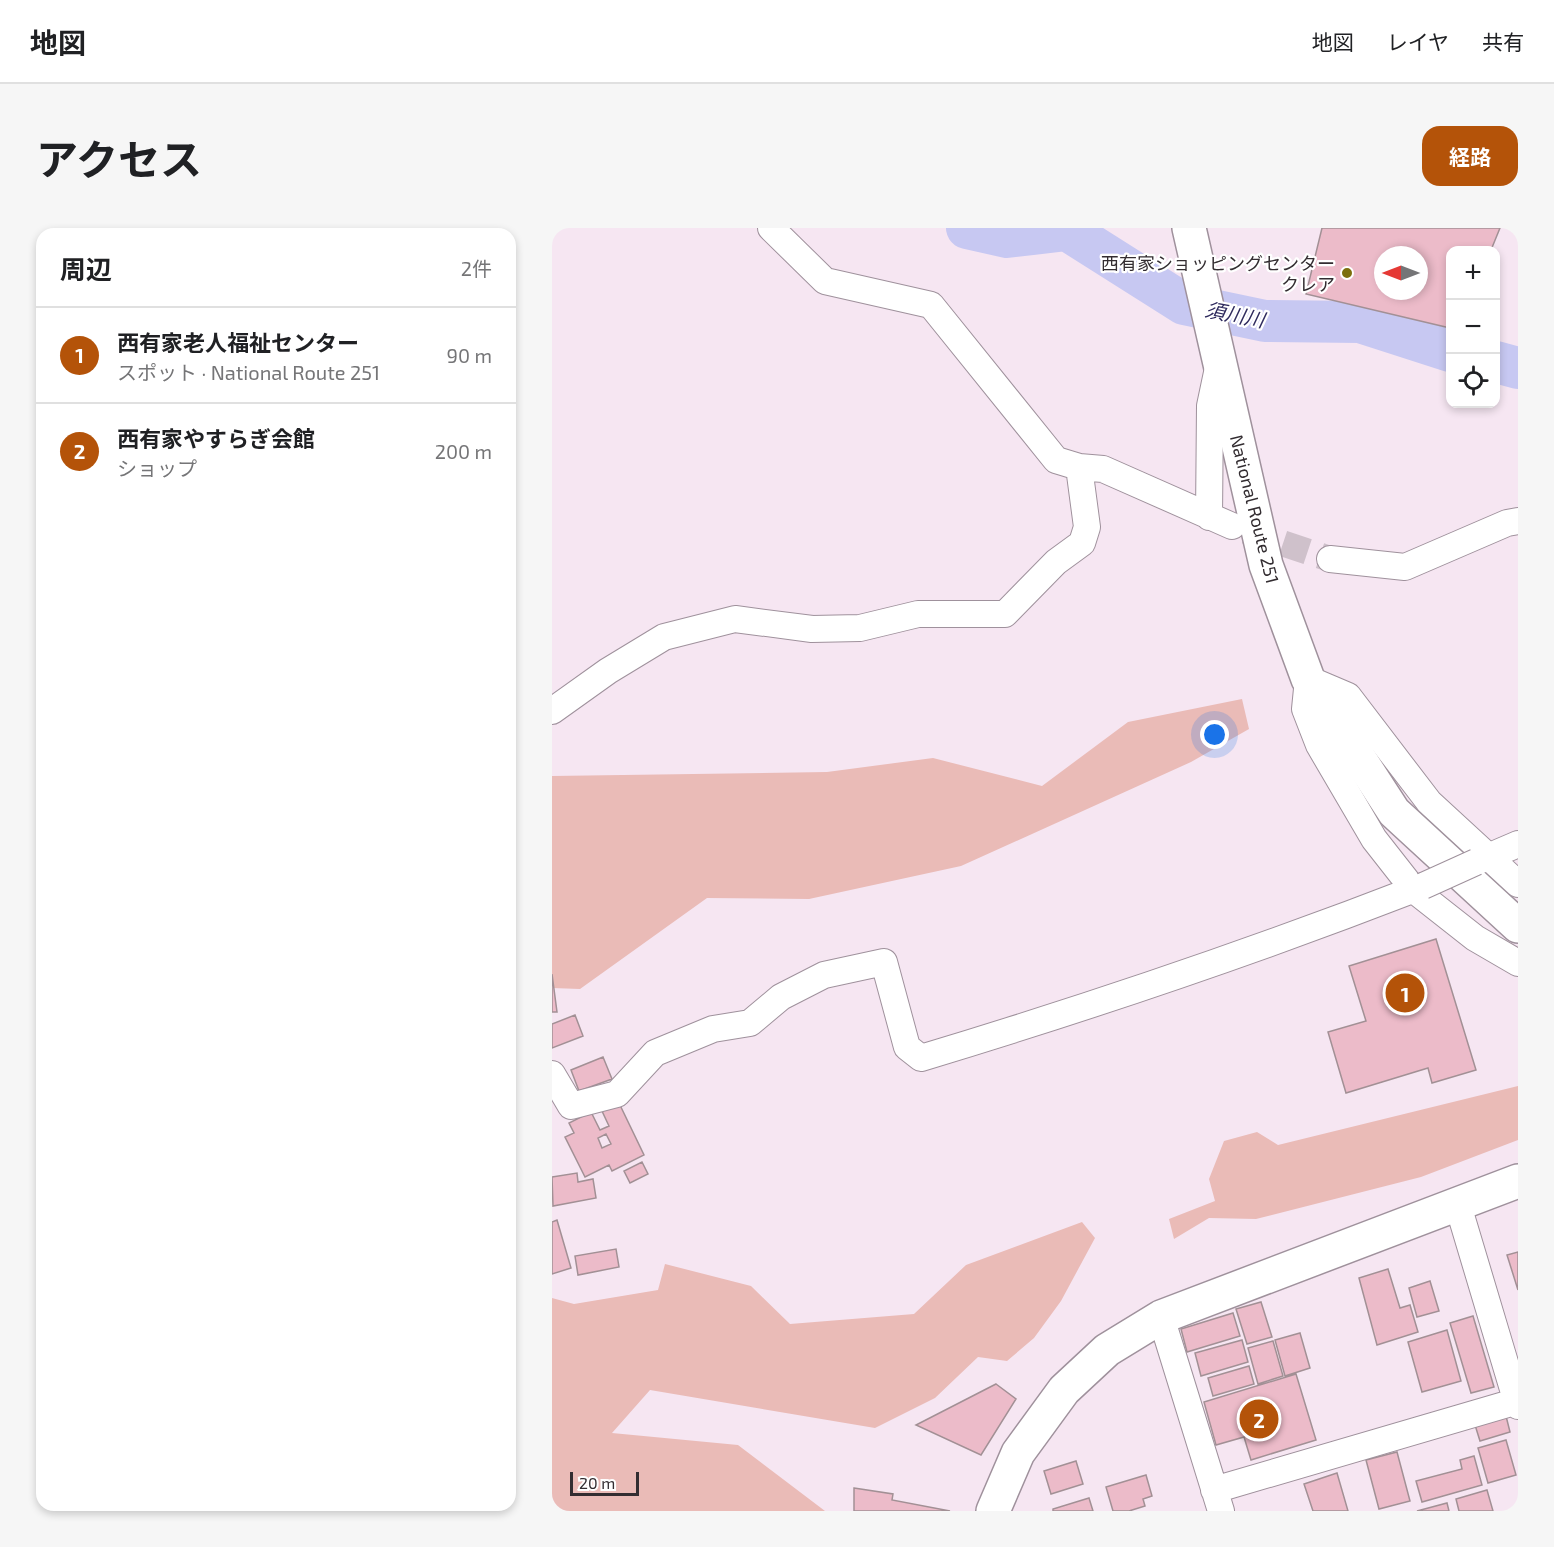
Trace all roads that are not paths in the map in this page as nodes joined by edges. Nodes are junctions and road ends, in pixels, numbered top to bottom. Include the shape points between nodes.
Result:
1 (771, 228) edge
2 (1190, 228) edge
3 (1220, 361) junction
4 (1079, 467) junction
5 (1518, 521) edge
6 (1330, 559) tunnel mouth
7 (1308, 679) junction
8 (552, 711) edge
9 (1518, 844) edge
10 (1481, 860) junction
11 (1518, 884) edge
12 (1419, 888) junction
13 (1518, 926) edge
14 (1518, 963) edge
15 (552, 1074) edge
16 (1518, 1181) edge
17 (1457, 1202) junction
18 (1161, 1317) junction
19 (1518, 1403) edge
20 (1218, 1501) edge
21 (993, 1511) edge

1 - 4 street via 825,280 931,305 1056,460
2 - 3 main road, National Route 251
3 - 4 street via 1210,405 1220,521 1103,469
3 - 7 main road, National Route 251 via 1266,565
4 - 8 street via 1087,527 1082,543 1056,562 1005,614 918,614 861,628 812,629 735,619 664,637
5 - 6 street via 1406,567
7 - 10 street via 1348,696 1429,802
7 - 12 street via 1305,709 1319,745 1374,839
7 - 13 main road, National Route 251 via 1394,812
9 - 10 street
10 - 11 street
10 - 12 street, bridge
12 - 14 street via 1475,938
12 - 15 street via 1046,1021 921,1058 907,1047 884,962 824,975 781,997 750,1023 714,1029 655,1053 617,1094 571,1106
16 - 17 main road
17 - 18 main road
17 - 19 street
18 - 20 street
18 - 21 main road via 1107,1350 1064,1390 1018,1453
19 - 20 street

